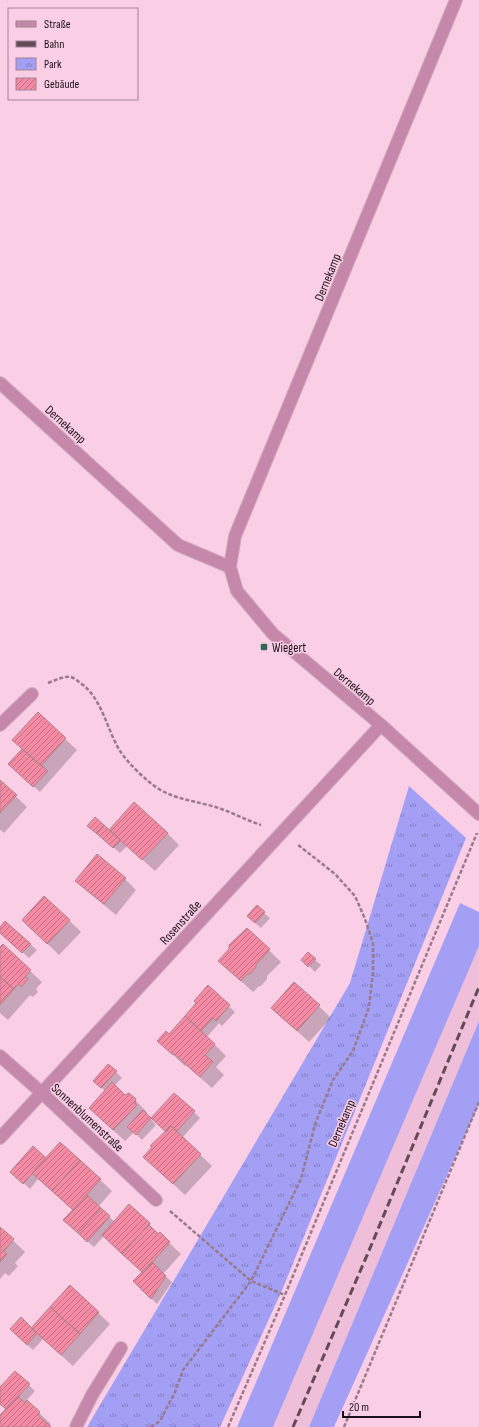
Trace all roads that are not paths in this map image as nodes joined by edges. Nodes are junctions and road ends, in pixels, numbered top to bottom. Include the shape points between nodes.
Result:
1 (456, 0) edge
2 (0, 383) edge
3 (230, 567) junction
4 (32, 694) road end
5 (0, 725) edge
6 (381, 725) junction
7 (479, 814) edge
8 (0, 1056) edge
9 (42, 1093) junction
10 (0, 1138) edge
11 (156, 1200) road end
12 (121, 1348) dead end
13 (76, 1427) edge

1 - 3 street, Dernekamp via 235,536
2 - 3 street, Dernekamp via 178,545
3 - 6 street, Dernekamp via 237,591 273,634
4 - 5 street
6 - 7 street, Dernekamp
6 - 9 street, Rosenstraße
8 - 9 street, Sonnenblumenstraße
9 - 10 street, Rosenstraße
9 - 11 street, Sonnenblumenstraße
12 - 13 street

